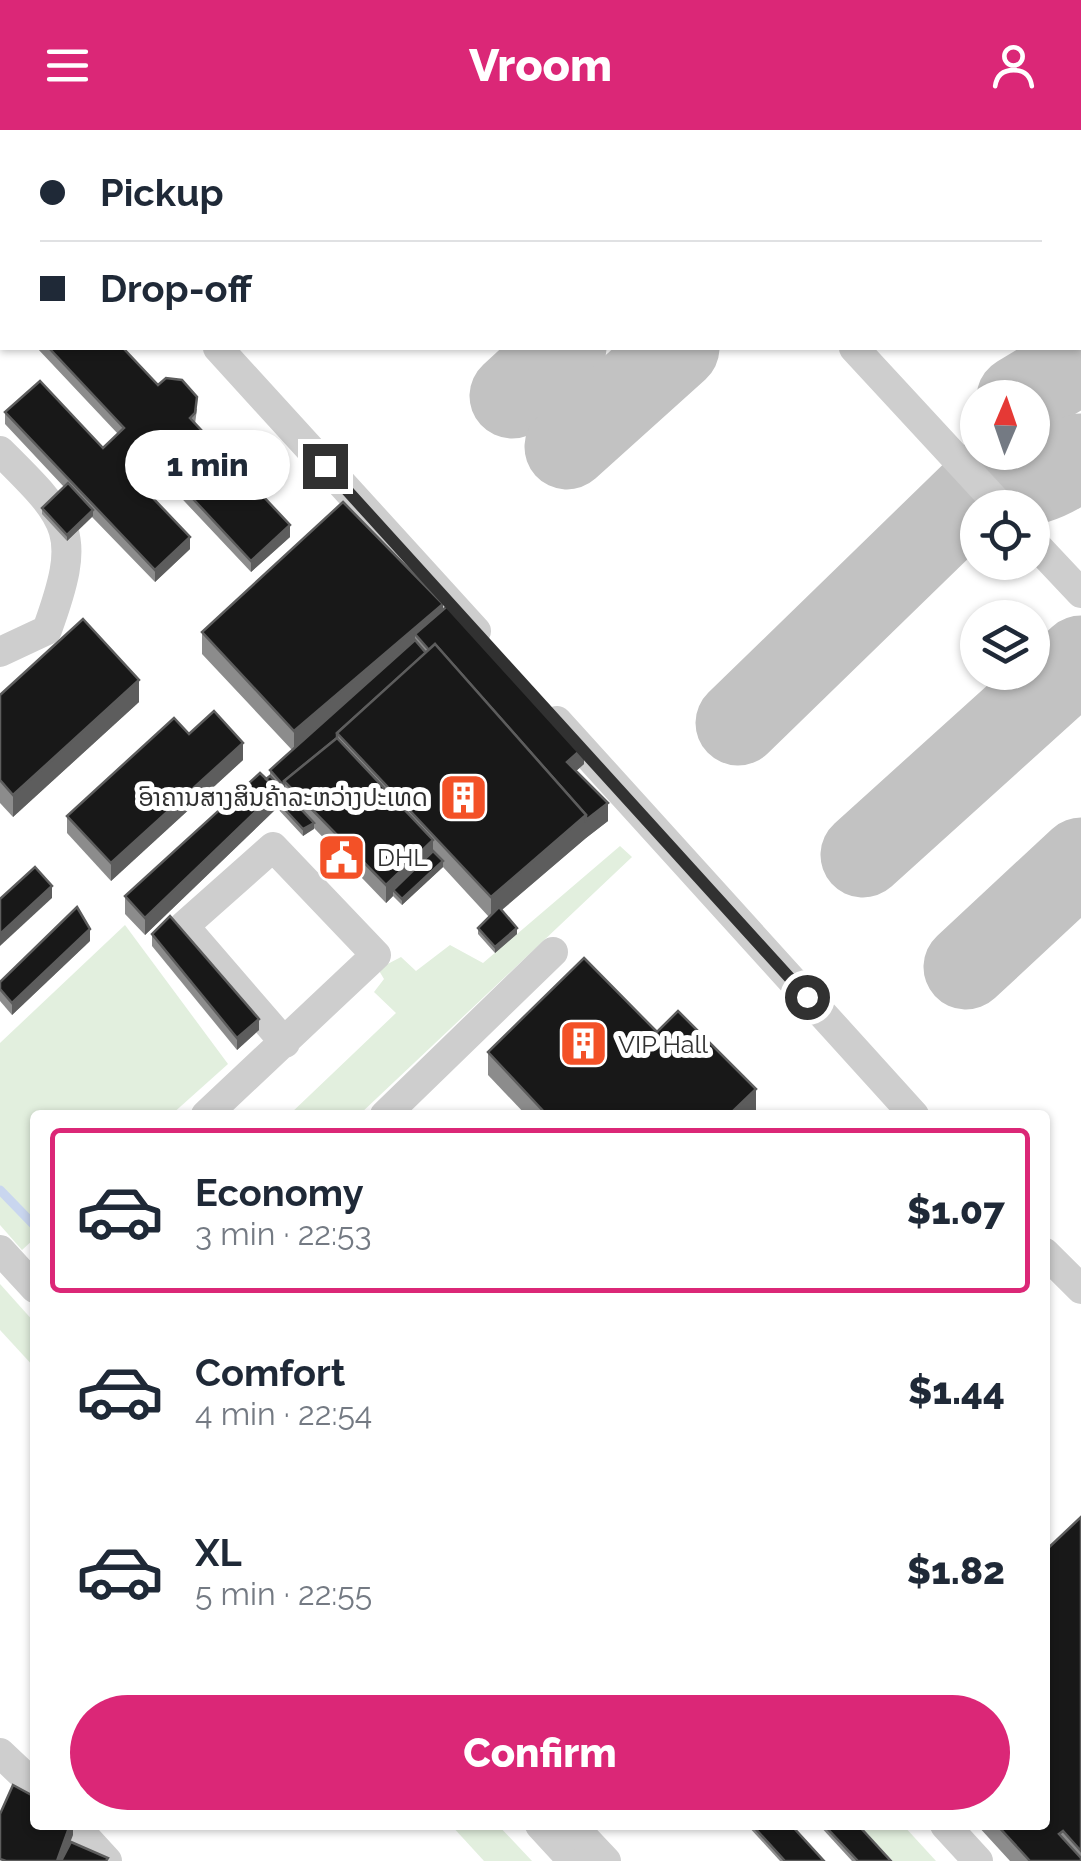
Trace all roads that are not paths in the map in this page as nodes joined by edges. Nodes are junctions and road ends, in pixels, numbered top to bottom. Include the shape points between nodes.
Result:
1 (220, 350) edge
2 (856, 350) edge
3 (0, 452) edge
4 (985, 490) edge
5 (1050, 560) edge
6 (1081, 593) edge
7 (0, 652) edge
8 (499, 658) edge
9 (539, 702) edge
10 (553, 952) dead end
11 (285, 1043) junction
12 (403, 1109) edge
13 (211, 1110) edge
14 (909, 1110) edge
15 (0, 1250) edge
16 (1050, 1257) edge
17 (30, 1277) edge
18 (1081, 1289) edge
19 (0, 1752) edge
20 (30, 1781) edge
21 (79, 1830) edge
22 (545, 1830) edge
23 (577, 1830) edge
24 (950, 1830) edge
25 (108, 1861) edge
26 (573, 1861) edge
27 (606, 1861) edge
28 (978, 1861) edge

1 - 8 street
2 - 4 street
3 - 7 street via 65,526 70,553 47,630
5 - 6 street
9 - 14 street
10 - 12 street
11 - 11 street via 184,926 273,847 376,955
11 - 13 street
15 - 17 street
16 - 18 street
19 - 20 street
21 - 25 street
22 - 26 street
23 - 27 street
24 - 28 street

